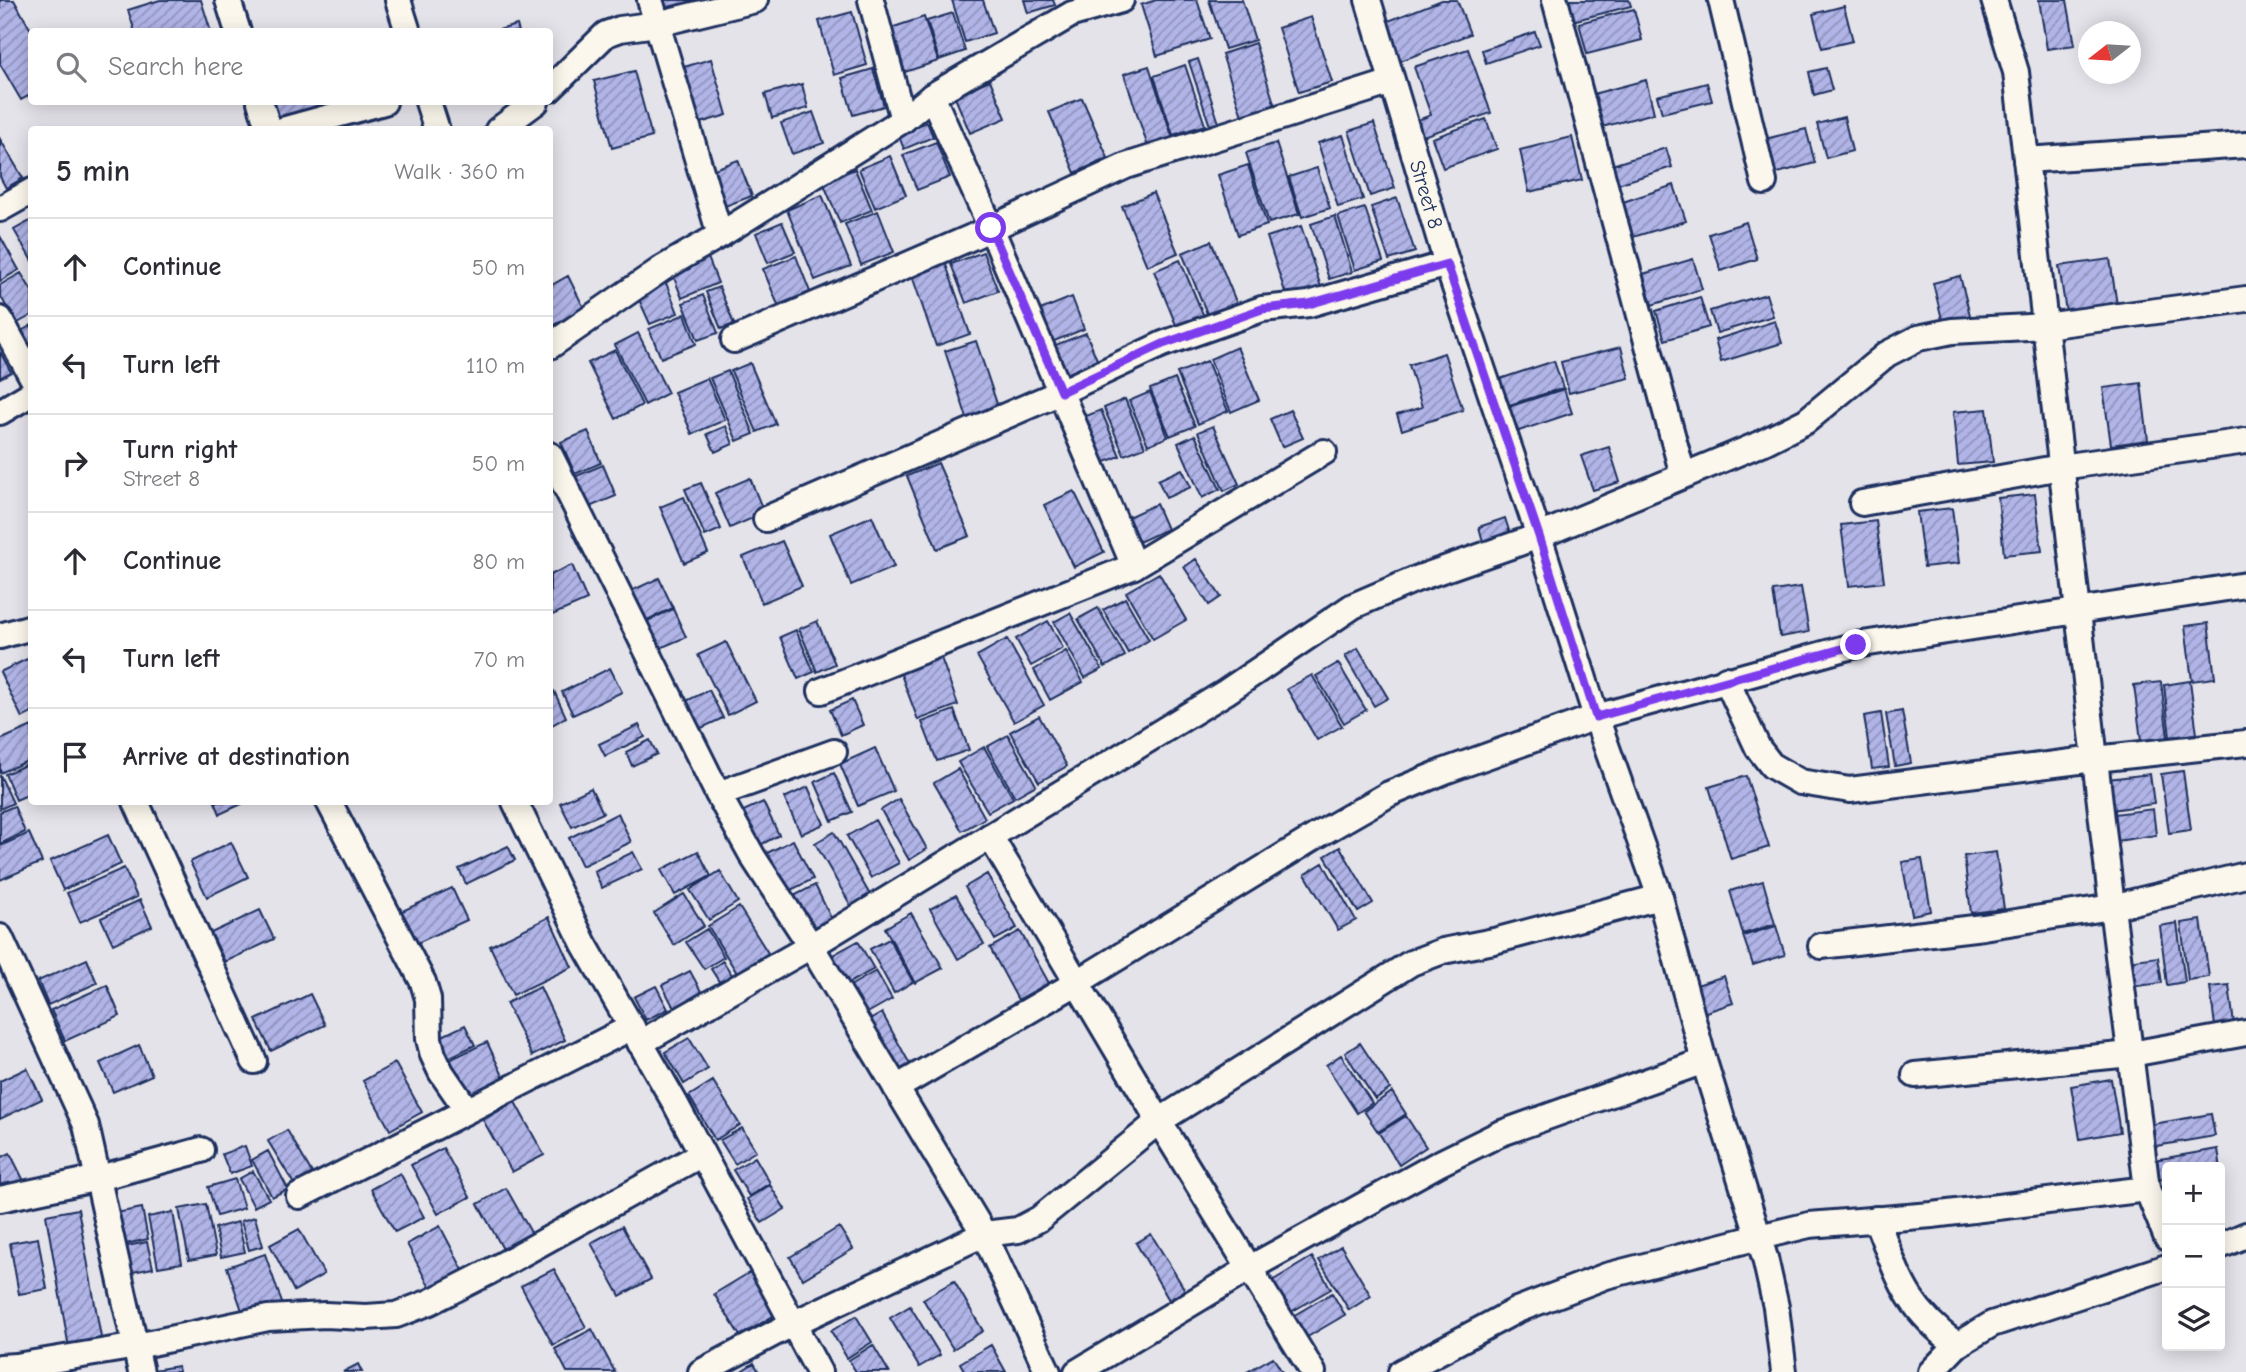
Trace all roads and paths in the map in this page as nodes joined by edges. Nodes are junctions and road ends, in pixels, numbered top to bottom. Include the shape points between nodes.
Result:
1 (228, 0) edge
2 (398, 0) edge
3 (755, 0) edge
4 (871, 0) edge
5 (1121, 0) edge
6 (1368, 0) edge
7 (1555, 0) edge
8 (1721, 0) edge
9 (1994, 0) edge
10 (653, 12) edge
11 (237, 28) edge
12 (407, 28) edge
13 (1392, 82) junction
14 (553, 86) edge
15 (932, 96) junction
16 (261, 105) edge
17 (373, 105) edge
18 (429, 105) edge
19 (532, 105) edge
20 (903, 120) junction
21 (268, 126) edge
22 (297, 126) edge
23 (436, 126) edge
24 (503, 126) edge
25 (2246, 145) edge
26 (2026, 160) junction
27 (1764, 182) dead end
28 (28, 193) edge
29 (0, 209) edge
30 (991, 228) junction
31 (720, 235) junction
32 (1447, 264) junction
33 (2246, 299) edge
34 (0, 319) edge
35 (2045, 326) junction
36 (734, 340) dead end
37 (553, 344) edge
38 (28, 370) edge
39 (1061, 392) junction
40 (28, 395) edge
41 (0, 412) edge
42 (2246, 441) edge
43 (1324, 452) dead end
44 (553, 461) edge
45 (2061, 467) junction
46 (1683, 475) junction
47 (1862, 503) dead end
48 (766, 519) dead end
49 (1539, 536) junction
50 (1134, 566) junction
51 (2246, 585) edge
52 (2078, 610) junction
53 (28, 628) edge
54 (0, 636) edge
55 (1726, 679) junction
56 (821, 691) dead end
57 (1596, 717) junction
58 (2246, 743) edge
59 (834, 752) dead end
60 (2095, 759) junction
61 (718, 794) junction
62 (137, 805) edge
63 (331, 805) edge
64 (516, 805) edge
65 (990, 836) junction
66 (2246, 875) edge
67 (1660, 897) junction
68 (2112, 907) junction
69 (0, 937) edge
70 (811, 946) junction
71 (1821, 946) dead end
72 (1078, 982) junction
73 (2246, 1033) edge
74 (636, 1035) junction
75 (2131, 1054) junction
76 (254, 1061) dead end
77 (1704, 1061) junction
78 (1914, 1075) dead end
79 (896, 1088) junction
80 (467, 1110) junction
81 (1159, 1121) junction
82 (201, 1150) dead end
83 (702, 1154) junction
84 (99, 1178) junction
85 (2147, 1189) junction
86 (299, 1196) dead end
87 (0, 1199) edge
88 (1876, 1219) junction
89 (2162, 1226) edge
90 (984, 1234) junction
91 (2246, 1235) edge
92 (1759, 1237) junction
93 (2225, 1244) edge
94 (1250, 1268) junction
95 (2162, 1269) edge
96 (792, 1324) junction
97 (1956, 1345) junction
98 (137, 1346) junction
99 (0, 1367) edge
100 (141, 1372) edge
101 (701, 1372) edge
102 (819, 1372) edge
103 (1048, 1372) edge
104 (1077, 1372) edge
105 (1313, 1372) edge
106 (1401, 1372) edge
107 (1784, 1372) edge
108 (1931, 1372) edge

1 - 11 street
2 - 12 street
3 - 10 street
4 - 20 street
5 - 15 street via 1072,14
6 - 13 street, Street 8
7 - 46 street
8 - 27 street
9 - 26 street via 2016,72
10 - 14 street via 606,34
10 - 31 street
13 - 30 street via 1126,166
13 - 32 street, Street 8
15 - 20 street
15 - 30 street
16 - 21 street
17 - 22 street
18 - 23 street
19 - 24 street
20 - 31 street
25 - 26 street
26 - 35 street
28 - 29 street
30 - 36 street
30 - 39 street
31 - 37 street via 663,268
32 - 39 street via 1309,304 1262,309 1163,344
32 - 49 street, Street 8
33 - 35 street
34 - 38 street
35 - 45 street
35 - 46 street via 1952,331 1917,338 1886,354 1806,421
39 - 48 street
39 - 50 street
40 - 41 street
42 - 45 street
43 - 50 street
44 - 61 street
45 - 47 street
45 - 52 street
46 - 49 street
49 - 57 street, Street 8
49 - 65 street via 1353,606 1226,692
50 - 56 street
51 - 52 street
52 - 55 street via 1856,645
52 - 60 street
53 - 54 street
55 - 57 street
55 - 60 street via 1758,748 1772,766 1800,782 1850,790
57 - 67 street, Street 8
57 - 72 street via 1389,794
58 - 60 street
59 - 61 street
60 - 68 street
61 - 70 street via 752,857
62 - 76 street
63 - 80 street via 423,982 433,1055
64 - 74 street via 584,944
65 - 70 street
65 - 72 street
66 - 68 street
67 - 77 street, Street 8
67 - 81 street via 1411,963
68 - 71 street
68 - 75 street
69 - 84 street via 86,1125
70 - 74 street
70 - 79 street
72 - 79 street
72 - 81 street
73 - 75 street
74 - 80 street
74 - 83 street
75 - 78 street
75 - 85 street
77 - 92 street, Street 8
77 - 94 street via 1499,1134
79 - 90 street
80 - 86 street
81 - 90 street via 1039,1219 1018,1230
81 - 94 street
82 - 84 street
83 - 96 street
83 - 98 street via 489,1272 396,1315 268,1318
84 - 87 street
84 - 98 street
85 - 88 street
85 - 89 street
88 - 92 street via 1809,1225
88 - 97 street via 1903,1289 1933,1328
90 - 96 street
90 - 103 street
91 - 93 street
92 - 106 street via 1593,1281 1517,1310
92 - 107 street, Street 8 via 1776,1307
94 - 104 street
94 - 105 street
95 - 97 street via 1992,1324
96 - 101 street
96 - 102 street
97 - 108 street
98 - 99 street
98 - 100 street

